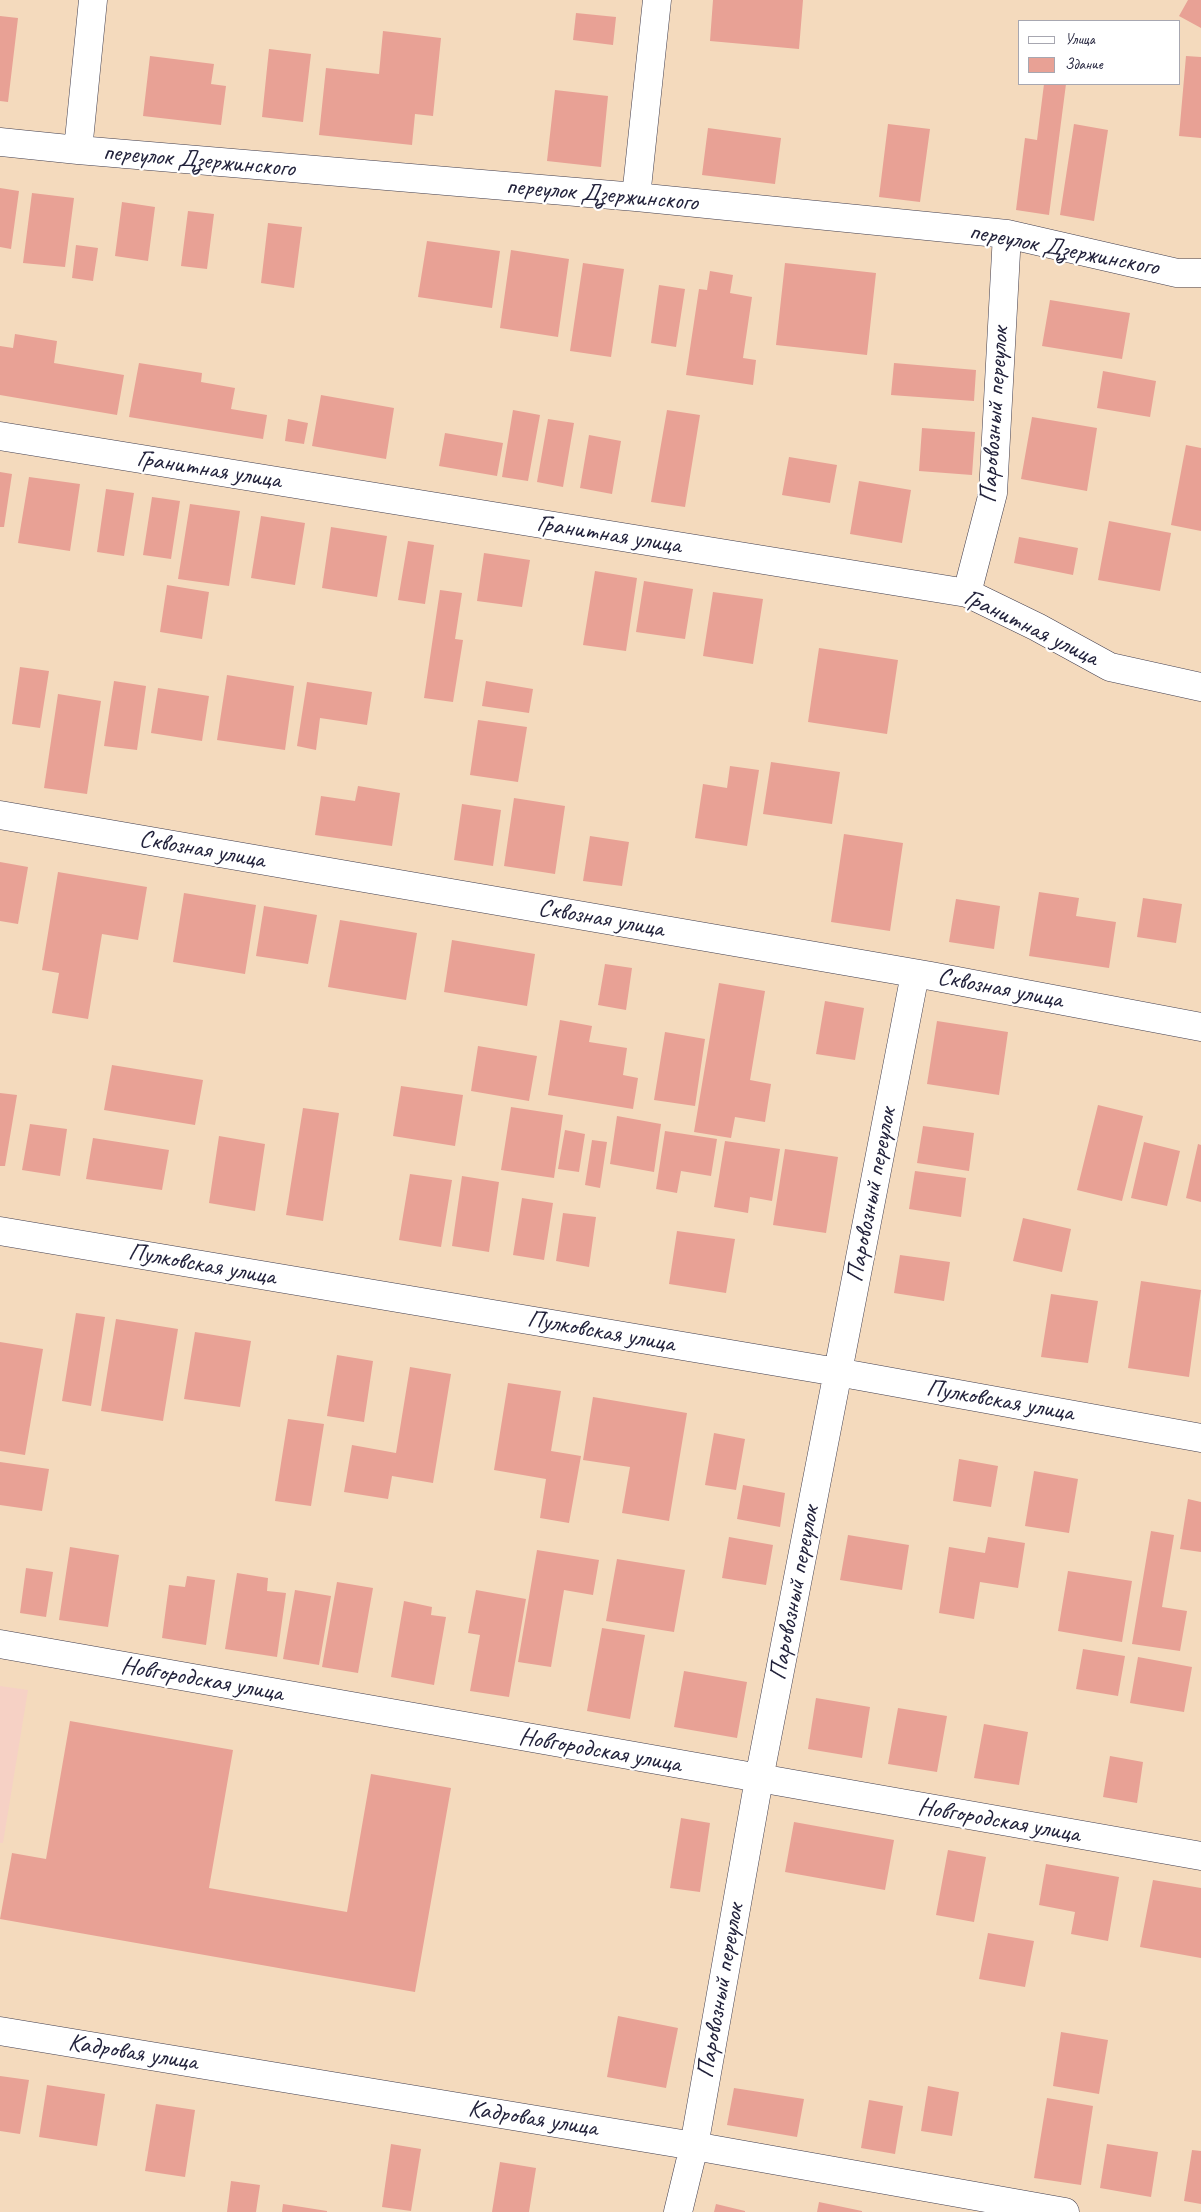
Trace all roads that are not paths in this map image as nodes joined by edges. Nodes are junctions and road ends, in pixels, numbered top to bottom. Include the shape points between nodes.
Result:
1 (93, 0) edge
2 (657, 0) edge
3 (0, 142) edge
4 (78, 150) junction
5 (636, 197) junction
6 (1007, 234) junction
7 (1201, 273) edge
8 (0, 436) edge
9 (967, 594) junction
10 (1201, 687) edge
11 (0, 815) edge
12 (915, 974) junction
13 (1201, 1027) edge
14 (0, 1231) edge
15 (837, 1372) junction
16 (1201, 1438) edge
17 (0, 1644) edge
18 (759, 1779) junction
19 (1201, 1856) edge
20 (0, 2031) edge
21 (694, 2146) junction
22 (678, 2212) edge
23 (1065, 2212) edge

1 - 4 street
2 - 5 street
3 - 4 street, переулок Дзержинского
4 - 5 street, переулок Дзержинского
5 - 6 street, переулок Дзержинского
6 - 7 street, переулок Дзержинского via 1177,273
6 - 9 street, Паровозный переулок via 993,493
8 - 9 street, Гранитная улица
9 - 10 street, Гранитная улица via 1110,667
11 - 12 street, Сквозная улица
12 - 13 street, Сквозная улица
12 - 15 street, Паровозный переулок
14 - 15 street, Пулковская улица
15 - 16 street, Пулковская улица
15 - 18 street, Паровозный переулок
17 - 18 street, Новгородская улица
18 - 19 street, Новгородская улица
18 - 21 street, Паровозный переулок
20 - 21 street, Кадровая улица
21 - 22 street, Паровозный переулок
21 - 23 street, Кадровая улица

